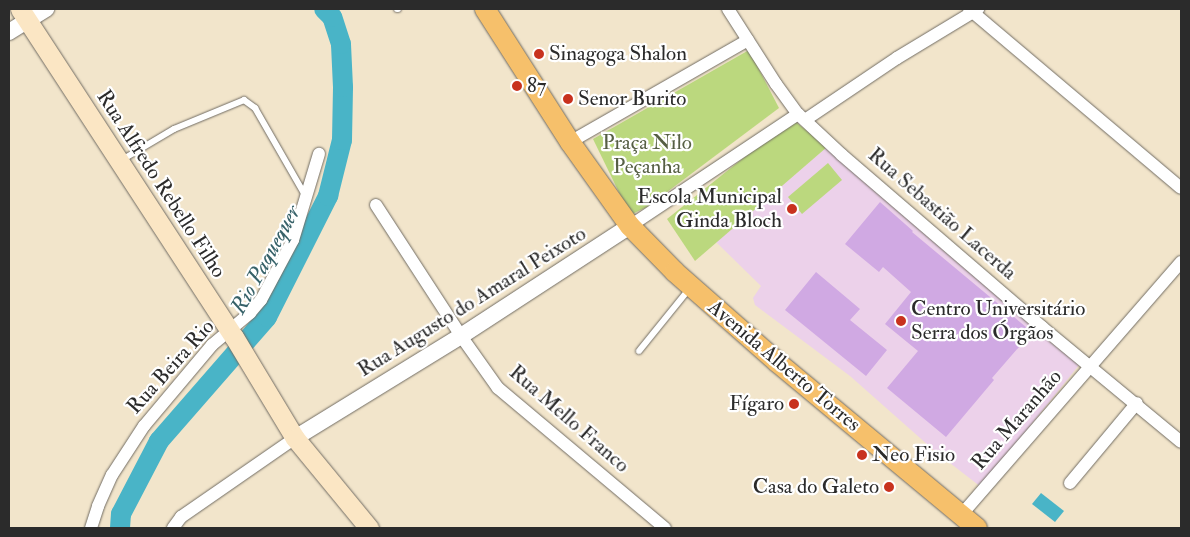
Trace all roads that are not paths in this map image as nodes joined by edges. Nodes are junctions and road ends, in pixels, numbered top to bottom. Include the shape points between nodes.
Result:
1 (46, 9) edge
2 (485, 9) edge
3 (728, 9) edge
4 (973, 10) edge
5 (24, 15) edge
6 (9, 32) edge
7 (748, 40) junction
8 (801, 117) junction
9 (570, 142) junction
10 (319, 154) dead end
11 (119, 162) junction
12 (1181, 188) edge
13 (307, 198) junction
14 (376, 205) dead end
15 (625, 220) junction
16 (1181, 262) edge
17 (691, 287) junction
18 (232, 334) junction
19 (461, 336) junction
20 (639, 351) dead end
21 (1090, 367) junction
22 (1137, 403) junction
23 (295, 438) junction
24 (1181, 442) edge
25 (1070, 483) dead end
26 (962, 514) junction
27 (91, 528) edge
28 (173, 528) edge
29 (369, 528) edge
30 (665, 528) edge
31 (977, 528) edge

1 - 5 street
2 - 9 main road, Avenida Alberto Torres
3 - 7 street, Rua Sebastião Lacerda
4 - 8 street, Rua Augusto do Amaral Peixoto
4 - 12 street
5 - 6 street
5 - 11 main road, Rua Alfredo Rebello Filho
7 - 8 street, Rua Sebastião Lacerda
7 - 9 street
8 - 15 street, Rua Augusto do Amaral Peixoto
8 - 21 street, Rua Sebastião Lacerda
9 - 15 main road, Avenida Alberto Torres
10 - 13 street, Rua Beira Rio
11 - 13 lane via 174,129 244,100 256,108
11 - 18 main road, Rua Alfredo Rebello Filho
13 - 18 street, Rua Beira Rio via 293,240 265,294
14 - 19 street, Rua Mello Franco
15 - 17 main road, Avenida Alberto Torres
15 - 19 street, Rua Augusto do Amaral Peixoto
16 - 21 street, Rua Maranhão
17 - 20 lane
17 - 26 main road, Avenida Alberto Torres
18 - 23 main road, Rua Alfredo Rebello Filho
18 - 27 street, Rua Beira Rio via 212,345 135,438 112,475
19 - 23 street, Rua Augusto do Amaral Peixoto
19 - 30 street, Rua Mello Franco via 498,388
21 - 22 street, Rua Sebastião Lacerda
21 - 26 street, Rua Maranhão
22 - 24 street, Rua Sebastião Lacerda
22 - 25 street
23 - 28 street, Rua Augusto do Amaral Peixoto via 181,518
23 - 29 main road, Rua Alfredo Rebello Filho
26 - 31 main road, Avenida Alberto Torres

